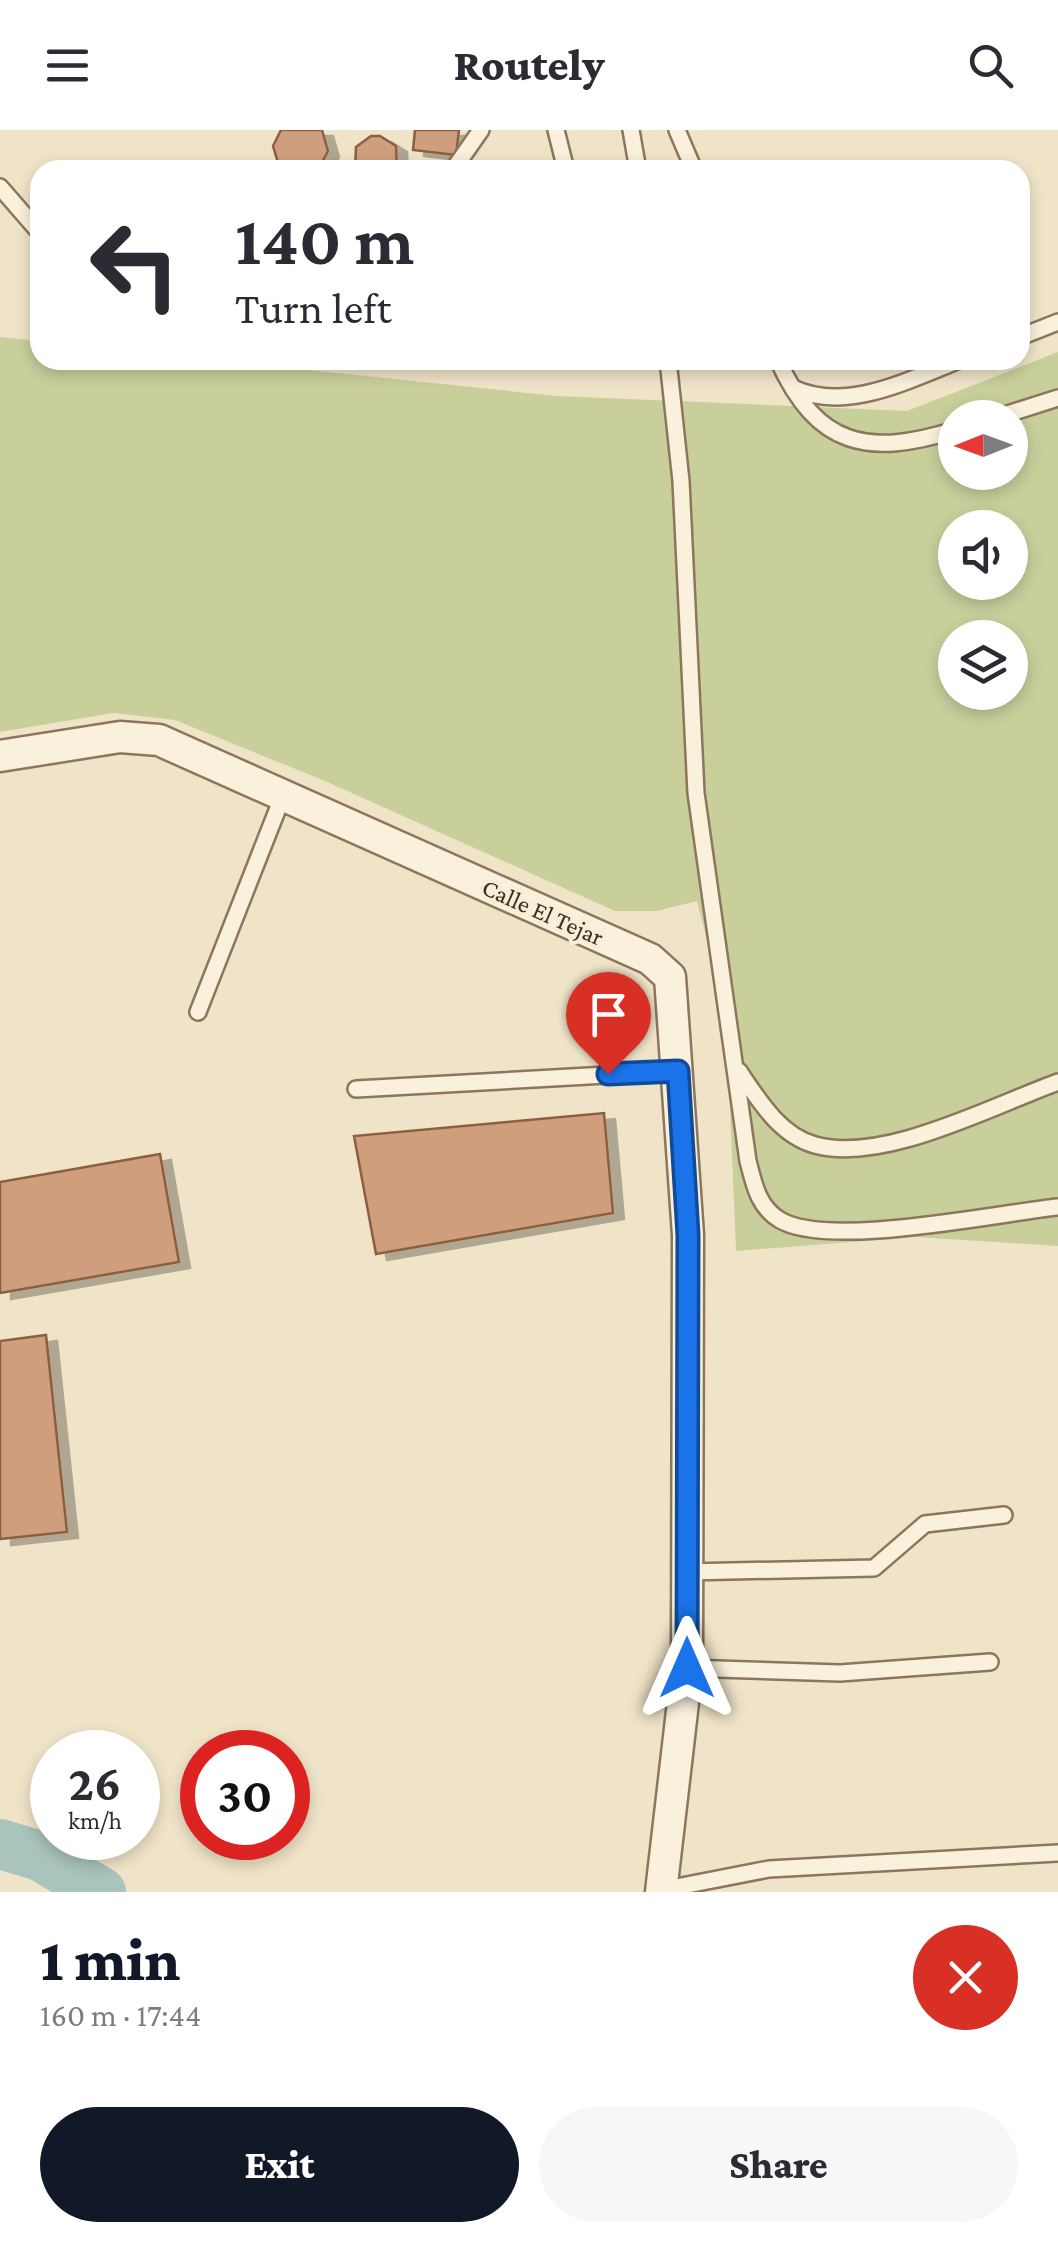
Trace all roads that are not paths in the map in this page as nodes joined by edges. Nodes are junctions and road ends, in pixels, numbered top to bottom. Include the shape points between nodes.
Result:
1 (481, 130) edge
2 (556, 130) edge
3 (632, 130) edge
4 (677, 130) edge
5 (460, 160) edge
6 (564, 160) edge
7 (636, 160) edge
8 (690, 160) edge
9 (0, 187) edge
10 (30, 222) edge
11 (1058, 322) edge
12 (1030, 333) edge
13 (669, 370) edge
14 (782, 370) edge
15 (930, 370) edge
16 (790, 387) junction
17 (1058, 398) edge
18 (1028, 408) edge
19 (938, 435) edge
20 (0, 756) edge
21 (282, 798) junction
22 (198, 1012) dead end
23 (737, 1068) junction
24 (678, 1071) junction
25 (1058, 1082) edge
26 (356, 1089) dead end
27 (1058, 1206) edge
28 (1004, 1515) dead end
29 (686, 1572) junction
30 (990, 1662) dead end
31 (687, 1668) junction
32 (1058, 1853) edge
33 (661, 1891) edge

1 - 5 lane
2 - 6 lane
3 - 7 lane
4 - 8 lane
9 - 10 lane
11 - 12 lane
13 - 23 lane via 696,793
14 - 16 lane
15 - 16 lane via 840,400
16 - 19 lane via 820,425 857,442
17 - 18 lane
20 - 21 street, Calle El Tejar via 120,738 159,740
21 - 22 lane
21 - 24 street, Calle El Tejar via 650,958 670,977
23 - 25 lane via 771,1118 812,1144 865,1150
23 - 27 lane via 758,1200 781,1221 859,1231
24 - 26 lane
24 - 29 street, Calle El Tejar via 688,1235
28 - 29 lane via 925,1524 874,1568
29 - 31 street, Calle El Tejar
30 - 31 lane via 860,1673
31 - 33 street, Calle El Tejar
32 - 33 lane via 769,1870

